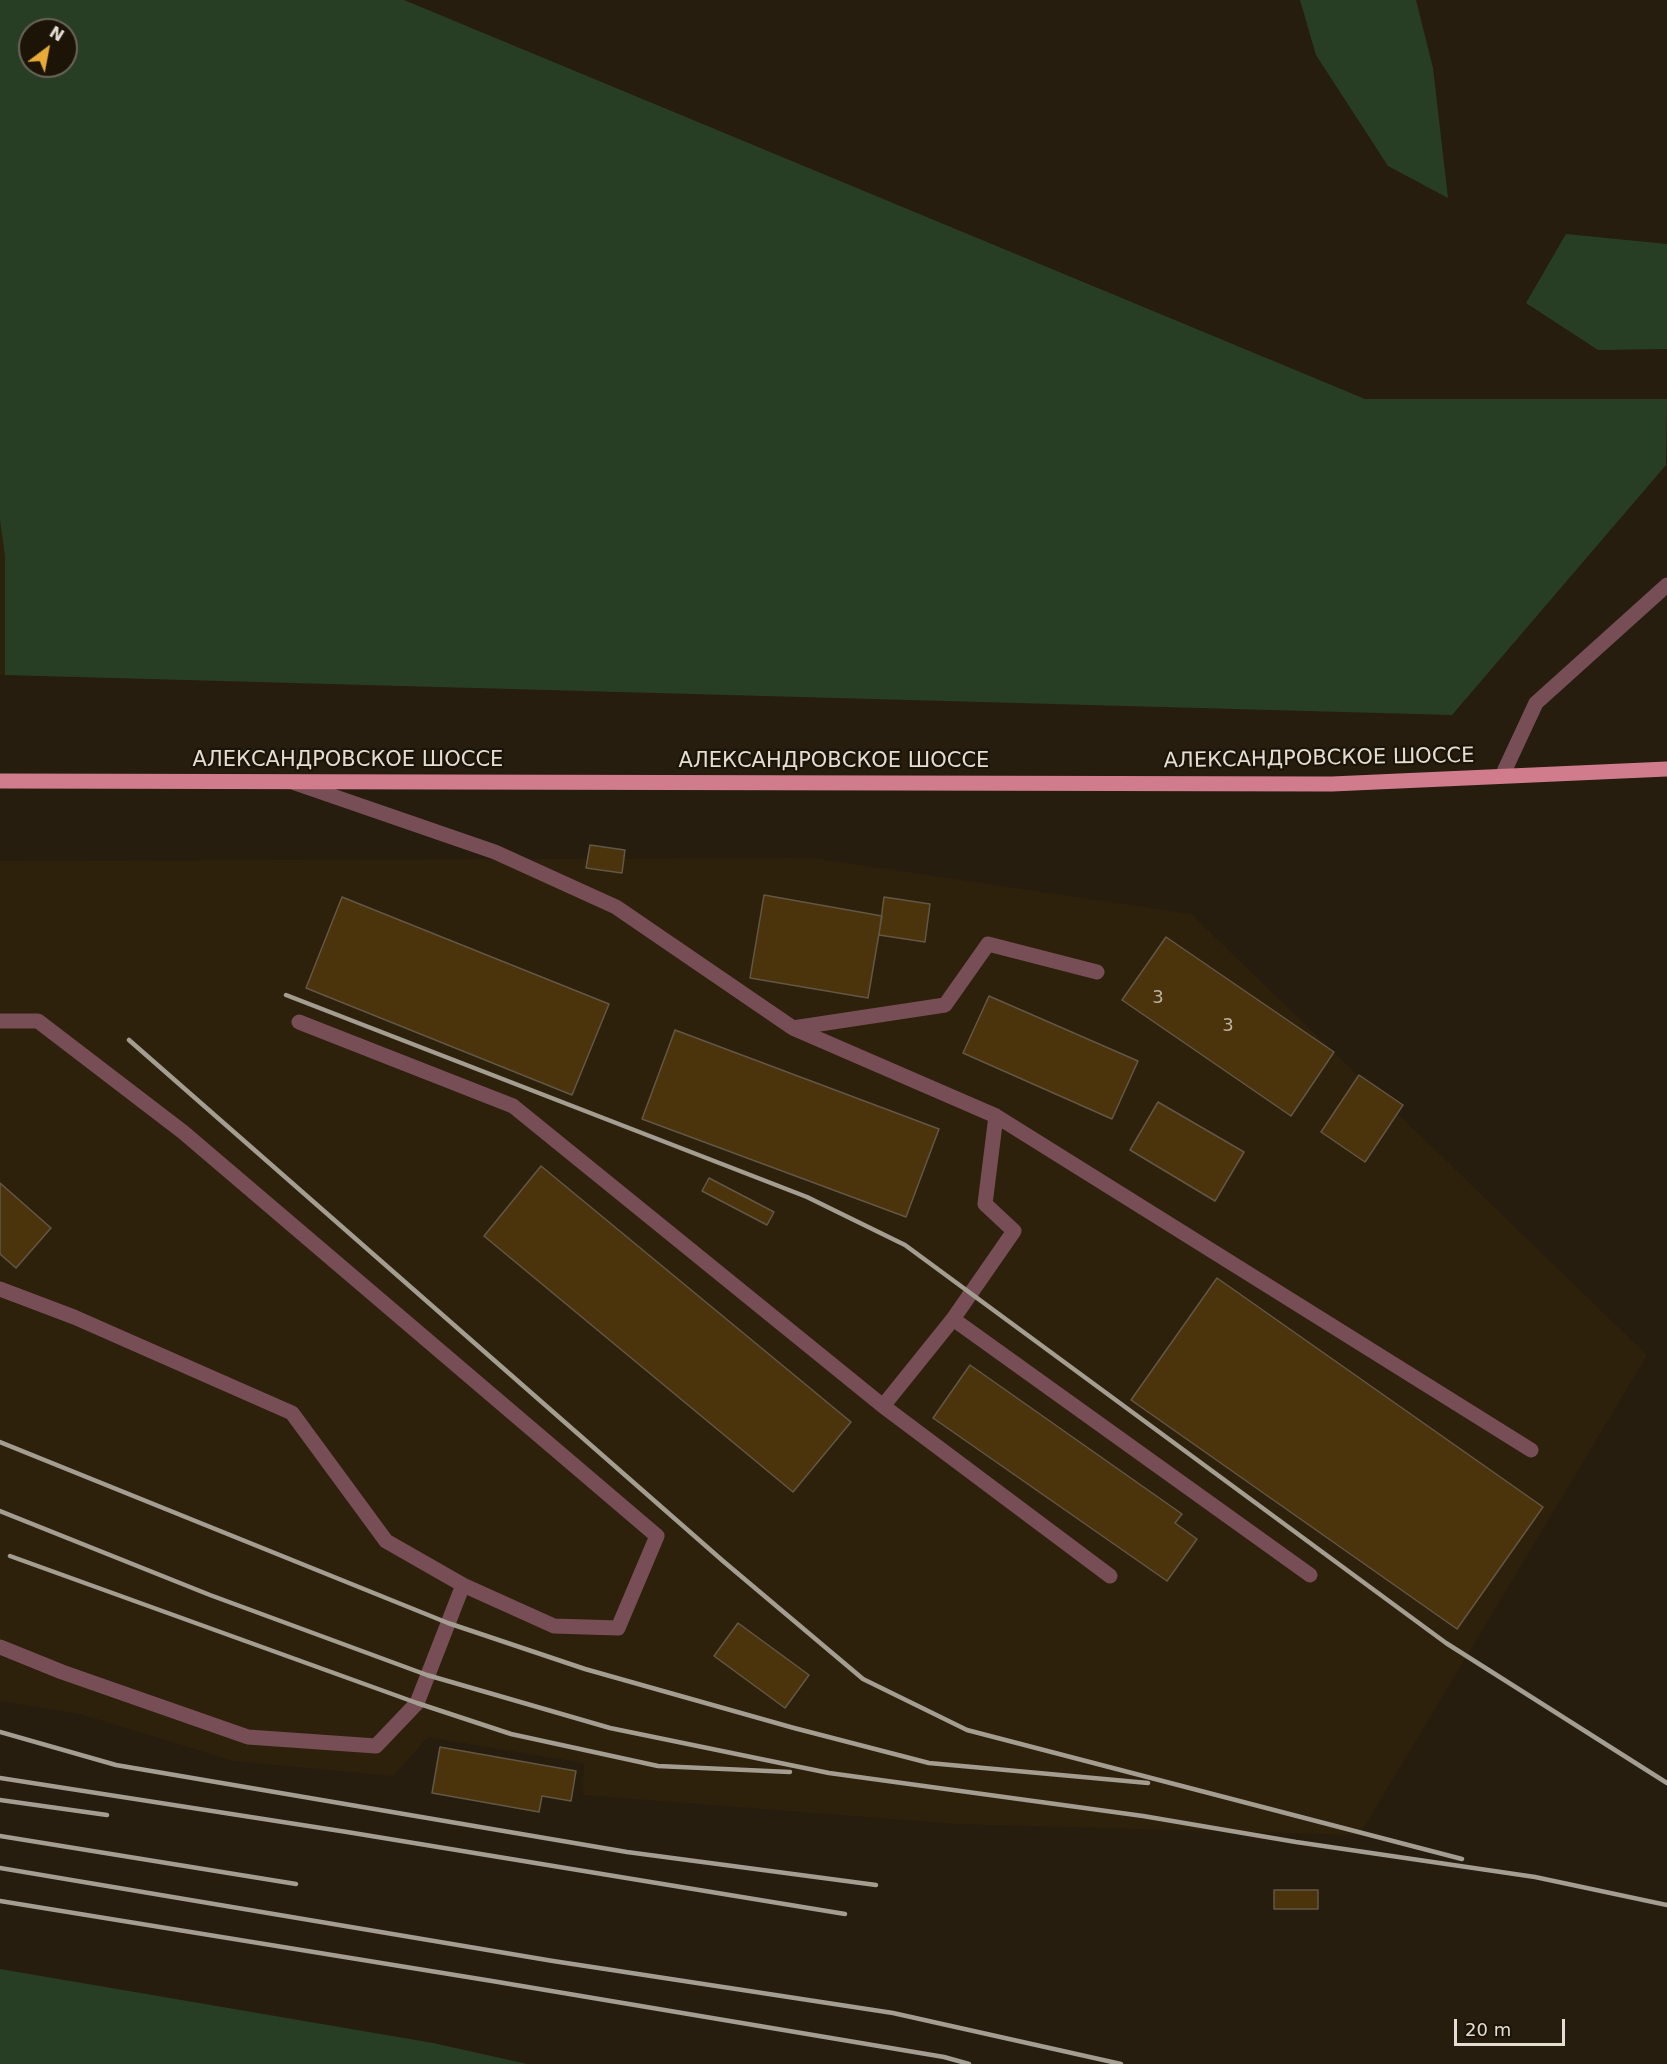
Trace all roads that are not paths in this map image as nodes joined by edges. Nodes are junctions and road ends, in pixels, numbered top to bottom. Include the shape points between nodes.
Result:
1 (1667, 585) edge
2 (1667, 769) edge
3 (1502, 776) junction
4 (0, 781) edge
5 (292, 782) junction
6 (1097, 972) dead end
7 (0, 1021) edge
8 (299, 1022) dead end
9 (793, 1028) junction
10 (996, 1116) junction
11 (0, 1289) edge
12 (953, 1319) junction
13 (883, 1406) junction
14 (1531, 1450) dead end
15 (1310, 1575) dead end
16 (1110, 1576) dead end
17 (463, 1585) junction
18 (0, 1647) edge

1 - 3 lane via 1536,703
2 - 3 main road, АЛЕКСАНДРОВСКОЕ ШОССЕ
3 - 5 main road, АЛЕКСАНДРОВСКОЕ ШОССЕ via 1332,784
4 - 5 main road, АЛЕКСАНДРОВСКОЕ ШОССЕ
5 - 9 lane via 495,852 616,907
6 - 9 lane via 988,944 945,1005
7 - 17 lane via 38,1021 183,1132 657,1536 618,1628 554,1626
8 - 13 lane via 513,1106
9 - 10 lane
10 - 12 lane via 985,1204 1014,1231
10 - 14 lane
11 - 17 lane via 74,1317 292,1413 386,1541
12 - 13 lane
12 - 15 lane
13 - 16 lane
17 - 18 lane via 417,1703 376,1746 248,1737

